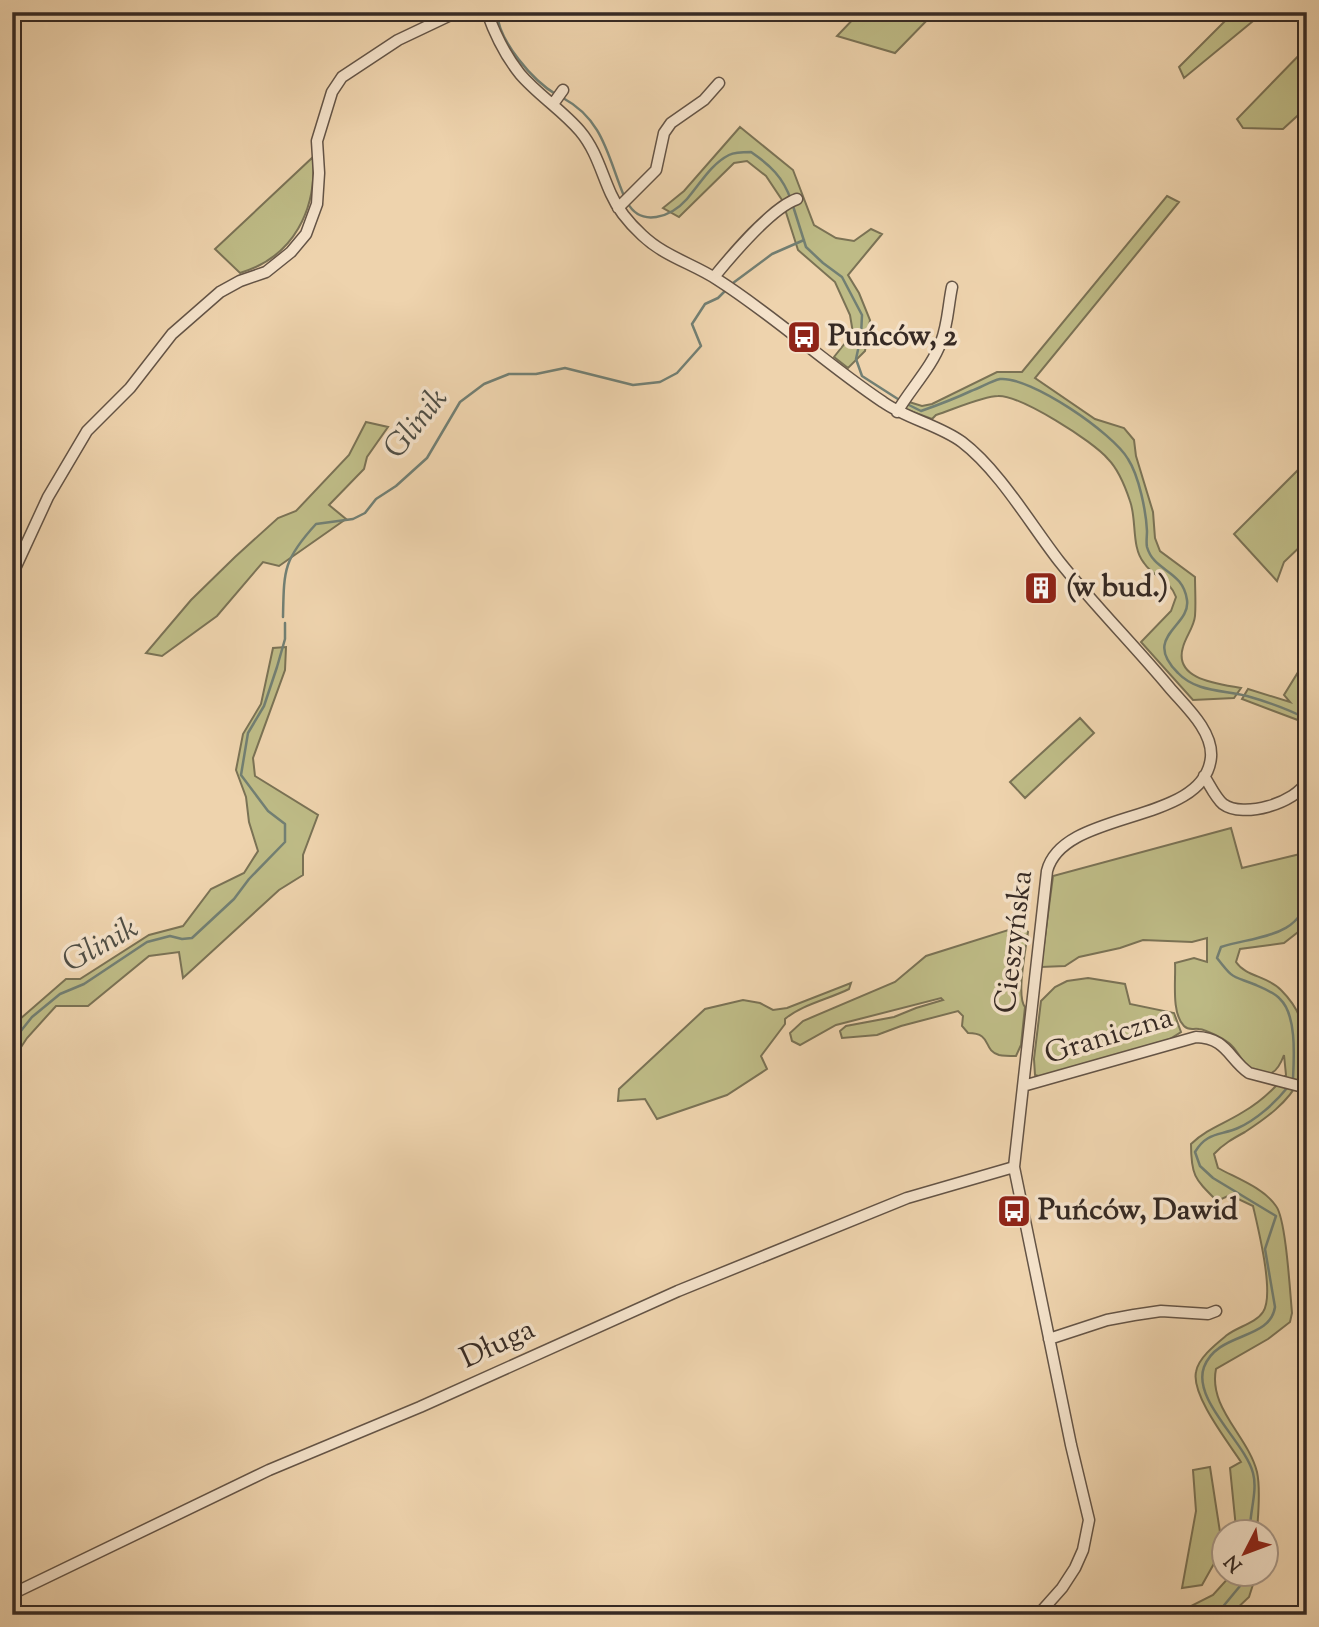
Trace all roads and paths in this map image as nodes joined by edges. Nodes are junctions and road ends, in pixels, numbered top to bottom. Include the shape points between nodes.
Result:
1 (457, 12) edge
2 (487, 12) edge
3 (719, 83) dead end
4 (792, 201) dead end
5 (623, 203) junction
6 (714, 277) junction
7 (952, 287) dead end
8 (901, 405) junction
9 (12, 575) edge
10 (1204, 776) junction
11 (1307, 781) edge
12 (1023, 1086) junction
13 (1302, 1088) edge
14 (1014, 1167) junction
15 (1216, 1311) dead end
16 (1049, 1339) junction
17 (12, 1594) edge
18 (1038, 1615) edge

1 - 9 street via 398,40 342,76 332,92 317,141 317,204 306,234 265,272 220,292 172,334 130,388 87,431 48,497
2 - 5 street via 505,53 522,76 558,98
3 - 5 street via 671,123 656,170
4 - 6 street via 734,252
5 - 6 street via 629,223 660,251
6 - 8 street via 845,376
7 - 8 street via 942,341
8 - 10 street via 970,449 1076,581 1144,656 1205,734 1211,752
10 - 11 street via 1223,804 1245,811 1293,796
10 - 12 street, Cieszyńska via 1175,800 1069,841 1052,856 1043,892
12 - 13 street, Graniczna via 1196,1037 1216,1041 1245,1070
12 - 14 street, Cieszyńska
14 - 16 street, Cieszyńska
14 - 17 street, Długa via 907,1198 690,1286 269,1470
15 - 16 street via 1130,1315
16 - 18 street, Cieszyńska via 1089,1520 1075,1568

